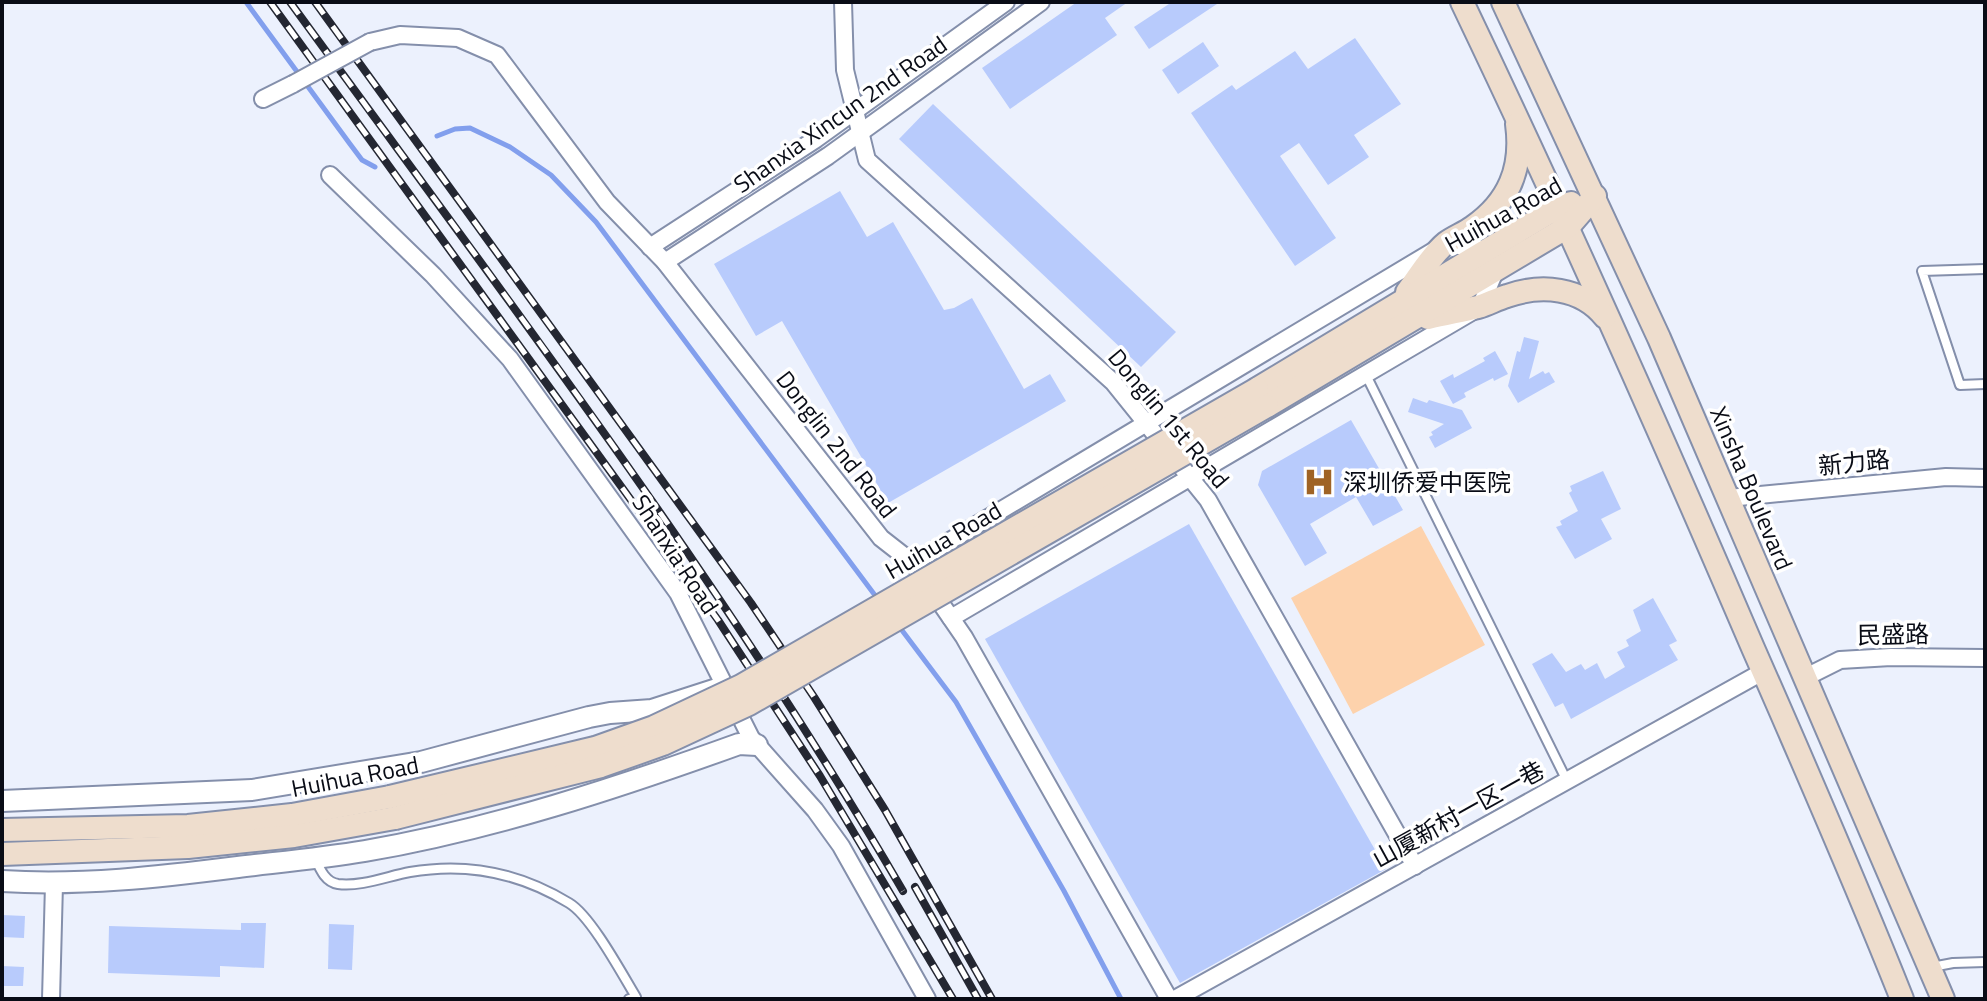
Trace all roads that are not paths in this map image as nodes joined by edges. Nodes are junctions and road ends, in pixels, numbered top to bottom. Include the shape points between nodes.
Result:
1 (843, 2) edge
2 (1006, 2) edge
3 (1041, 2) edge
4 (1462, 2) edge
5 (1503, 2) edge
6 (263, 99) dead end
7 (855, 111) junction
8 (1515, 111) junction
9 (860, 133) junction
10 (330, 175) dead end
11 (1595, 196) junction
12 (1564, 216) junction
13 (1445, 244) junction
14 (650, 247) junction
15 (1492, 260) junction
16 (665, 262) junction
17 (1985, 269) edge
18 (1480, 307) junction
19 (1403, 313) junction
20 (1612, 325) junction
21 (1366, 374) junction
22 (1985, 384) edge
23 (1146, 423) junction
24 (1190, 477) junction
25 (1985, 478) edge
26 (1729, 498) junction
27 (913, 563) junction
28 (951, 618) junction
29 (1985, 658) edge
30 (1764, 671) junction
31 (1806, 677) junction
32 (725, 687) junction
33 (757, 745) junction
34 (1567, 781) junction
35 (2, 801) edge
36 (393, 808) junction
37 (2, 830) edge
38 (2, 854) edge
39 (315, 857) junction
40 (1415, 866) junction
41 (2, 881) edge
42 (54, 884) junction
43 (1985, 962) edge
44 (1931, 967) junction
45 (51, 999) edge
46 (629, 999) edge
47 (927, 999) edge
48 (1169, 999) edge
49 (1175, 999) edge
50 (1902, 999) edge
51 (1943, 999) edge

1 - 7 street, Donglin 1st Road via 845,70
2 - 7 street, Shanxia Xincun 2nd Road
3 - 9 street, Shanxia Xincun 2nd Road
4 - 8 main road
5 - 11 main road, Xinsha Boulevard
6 - 14 street, Donglin 2nd Road, bridge via 370,42 400,35 458,38 497,55 607,202
7 - 9 street, Donglin 1st Road
7 - 14 street, Shanxia Xincun 2nd Road
8 - 12 main road
8 - 13 main road via 1519,141 1510,189 1495,209
9 - 16 street, Shanxia Xincun 2nd Road
9 - 23 street, Donglin 1st Road via 867,160 1113,382
10 - 32 street, Shanxia Road via 510,359 678,593
11 - 12 main road, Huihua Road
11 - 26 main road, Xinsha Boulevard
12 - 15 main road, Huihua Road
12 - 20 main road
13 - 15 street
13 - 19 main road
13 - 23 street
14 - 16 street, Donglin 2nd Road
15 - 18 street
15 - 19 main road, Huihua Road
16 - 27 street, Donglin 2nd Road via 881,538
17 - 22 lane via 1922,271 1960,385
18 - 19 main road
18 - 20 main road via 1535,289 1561,290 1590,303
18 - 21 street
19 - 36 main road, Huihua Road, bridge via 749,704 601,766
20 - 30 main road
21 - 24 street
21 - 34 lane
23 - 24 street, Donglin 1st Road
23 - 27 street
24 - 28 street
24 - 40 street, Donglin 1st Road via 1208,500
25 - 26 street, 新力路 via 1946,477
26 - 31 main road, Xinsha Boulevard
27 - 28 street, Donglin 2nd Road
28 - 48 street, Donglin 2nd Road
29 - 31 street, 民盛路 via 1840,660
30 - 34 street, 山厦新村一区一巷
30 - 50 main road
31 - 44 main road, Xinsha Boulevard
32 - 33 street, Shanxia Road
32 - 35 street via 652,710 589,717 421,762 252,790
33 - 39 street via 739,744 581,799 452,833
33 - 47 street, Shanxia Road via 841,846
34 - 40 street, 山厦新村一区一巷
36 - 37 main road, Huihua Road via 188,826
36 - 38 main road, Huihua Road via 294,836 188,847
39 - 42 street via 144,879
39 - 46 lane via 322,874 335,884 452,869 497,871 529,883 572,905 602,941 636,997
40 - 49 street, 山厦新村一区一巷
41 - 42 street
42 - 45 street
43 - 44 lane
44 - 51 main road, Xinsha Boulevard

